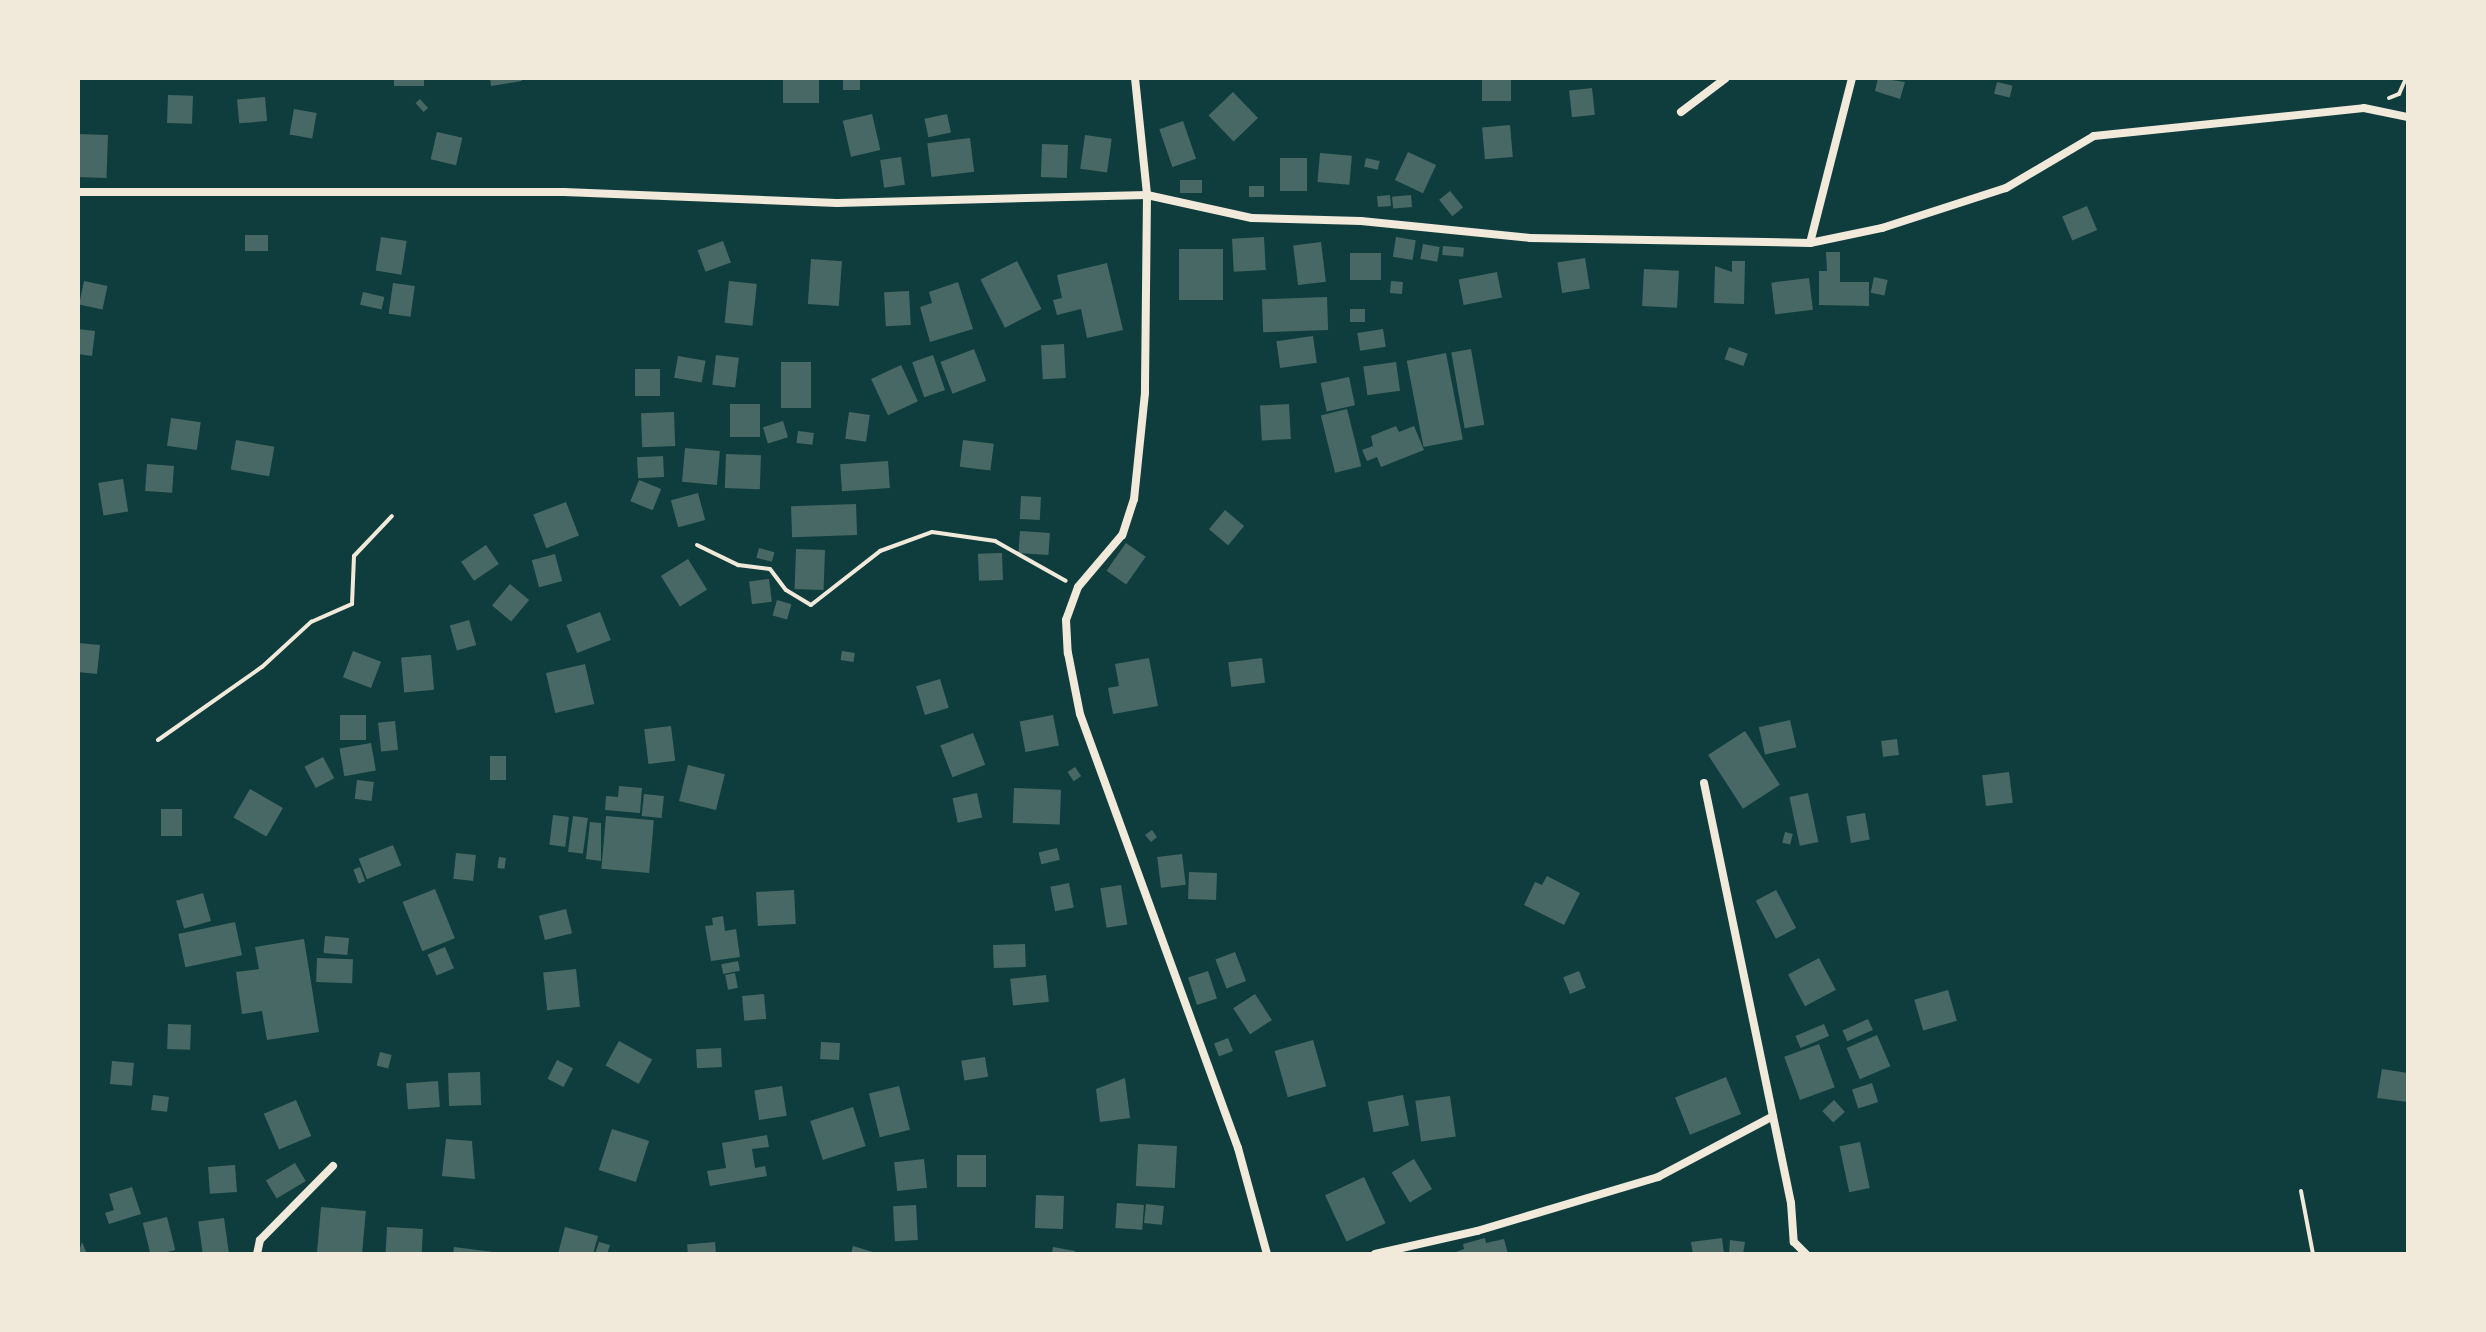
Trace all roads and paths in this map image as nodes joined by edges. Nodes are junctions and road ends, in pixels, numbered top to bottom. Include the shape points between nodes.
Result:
1 (1135, 78) edge
2 (1726, 78) edge
3 (1852, 78) edge
4 (2406, 78) edge
5 (2364, 108) junction
6 (1681, 112) dead end
7 (2408, 117) edge
8 (78, 192) edge
9 (1147, 195) junction
10 (1810, 243) junction
11 (392, 516) dead end
12 (697, 545) dead end
13 (1078, 587) junction
14 (158, 740) dead end
15 (1704, 783) dead end
16 (1773, 1116) junction
17 (333, 1166) dead end
18 (2301, 1191) dead end
19 (257, 1254) edge
20 (1267, 1254) edge
21 (1375, 1254) edge
22 (1806, 1254) edge
23 (2313, 1254) edge

1 - 9 street
2 - 6 street
3 - 10 street
4 - 5 path via 2399,94
5 - 7 street
5 - 10 street via 2094,136 2006,188 1882,228
8 - 9 street via 712,194 837,203
9 - 10 street via 1252,218 1361,221 1530,238
9 - 13 street via 1145,393 1134,499 1122,535
11 - 14 path via 354,556 352,604 311,622 262,667
12 - 13 path via 738,565 770,569 786,590 811,605 880,551 932,532 995,541 1011,555
13 - 20 street via 1066,620 1080,714 1238,1148
15 - 16 street
16 - 21 street via 1658,1177 1477,1231
16 - 22 street via 1794,1242
17 - 19 street via 260,1240
18 - 23 path

